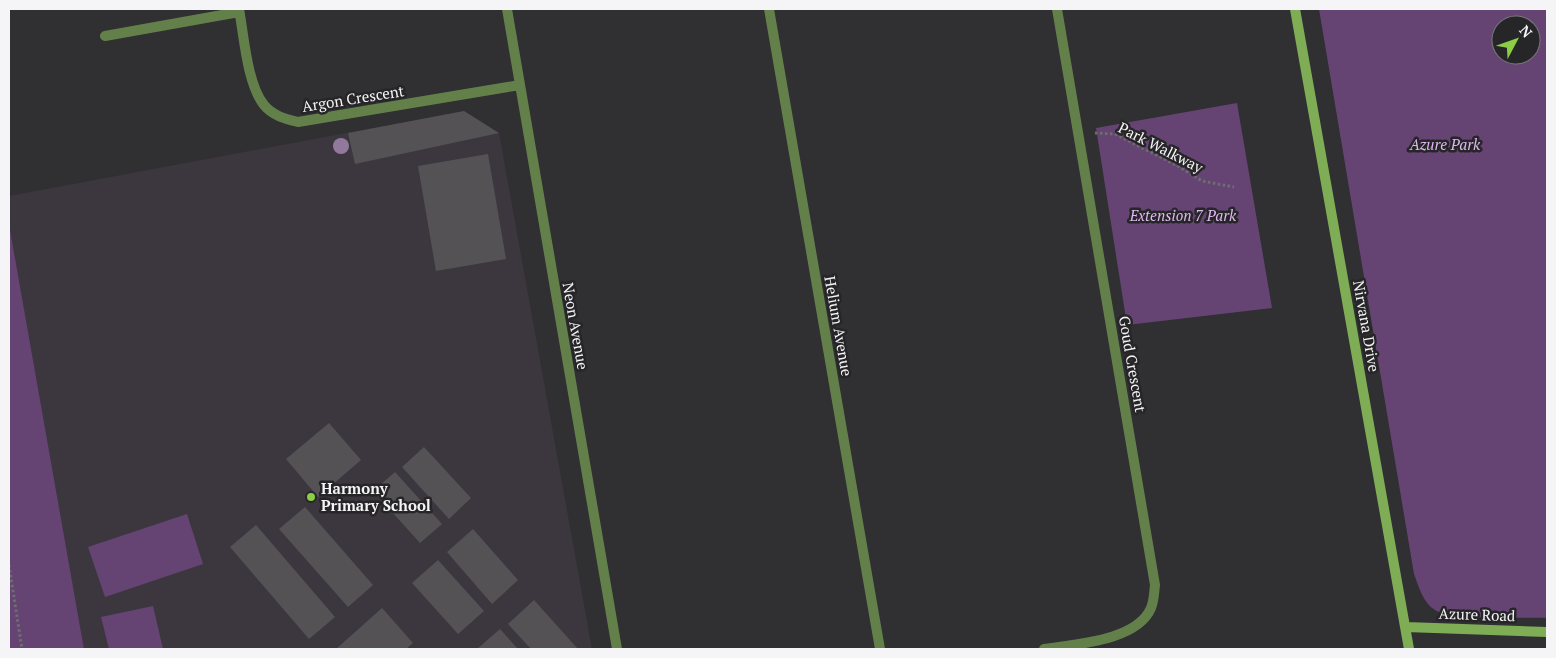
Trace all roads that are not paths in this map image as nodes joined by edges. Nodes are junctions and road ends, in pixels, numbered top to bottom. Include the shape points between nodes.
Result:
1 (507, 9) edge
2 (769, 9) edge
3 (1057, 9) edge
4 (1295, 9) edge
5 (239, 11) edge
6 (106, 36) dead end
7 (520, 84) junction
8 (1406, 627) junction
9 (1547, 632) edge
10 (617, 649) edge
11 (880, 649) edge
12 (1044, 649) edge
13 (1409, 649) edge

1 - 7 street, Neon Avenue
2 - 11 street, Helium Avenue
3 - 12 street, Goud Crescent via 1155,585 1151,609 1141,622 1128,630 1104,639
4 - 8 main road, Nirvana Drive
5 - 6 street
5 - 7 street, Argon Crescent via 256,93 264,106 286,120 298,122
7 - 10 street, Neon Avenue
8 - 9 main road, Azure Road
8 - 13 main road, Nirvana Drive

